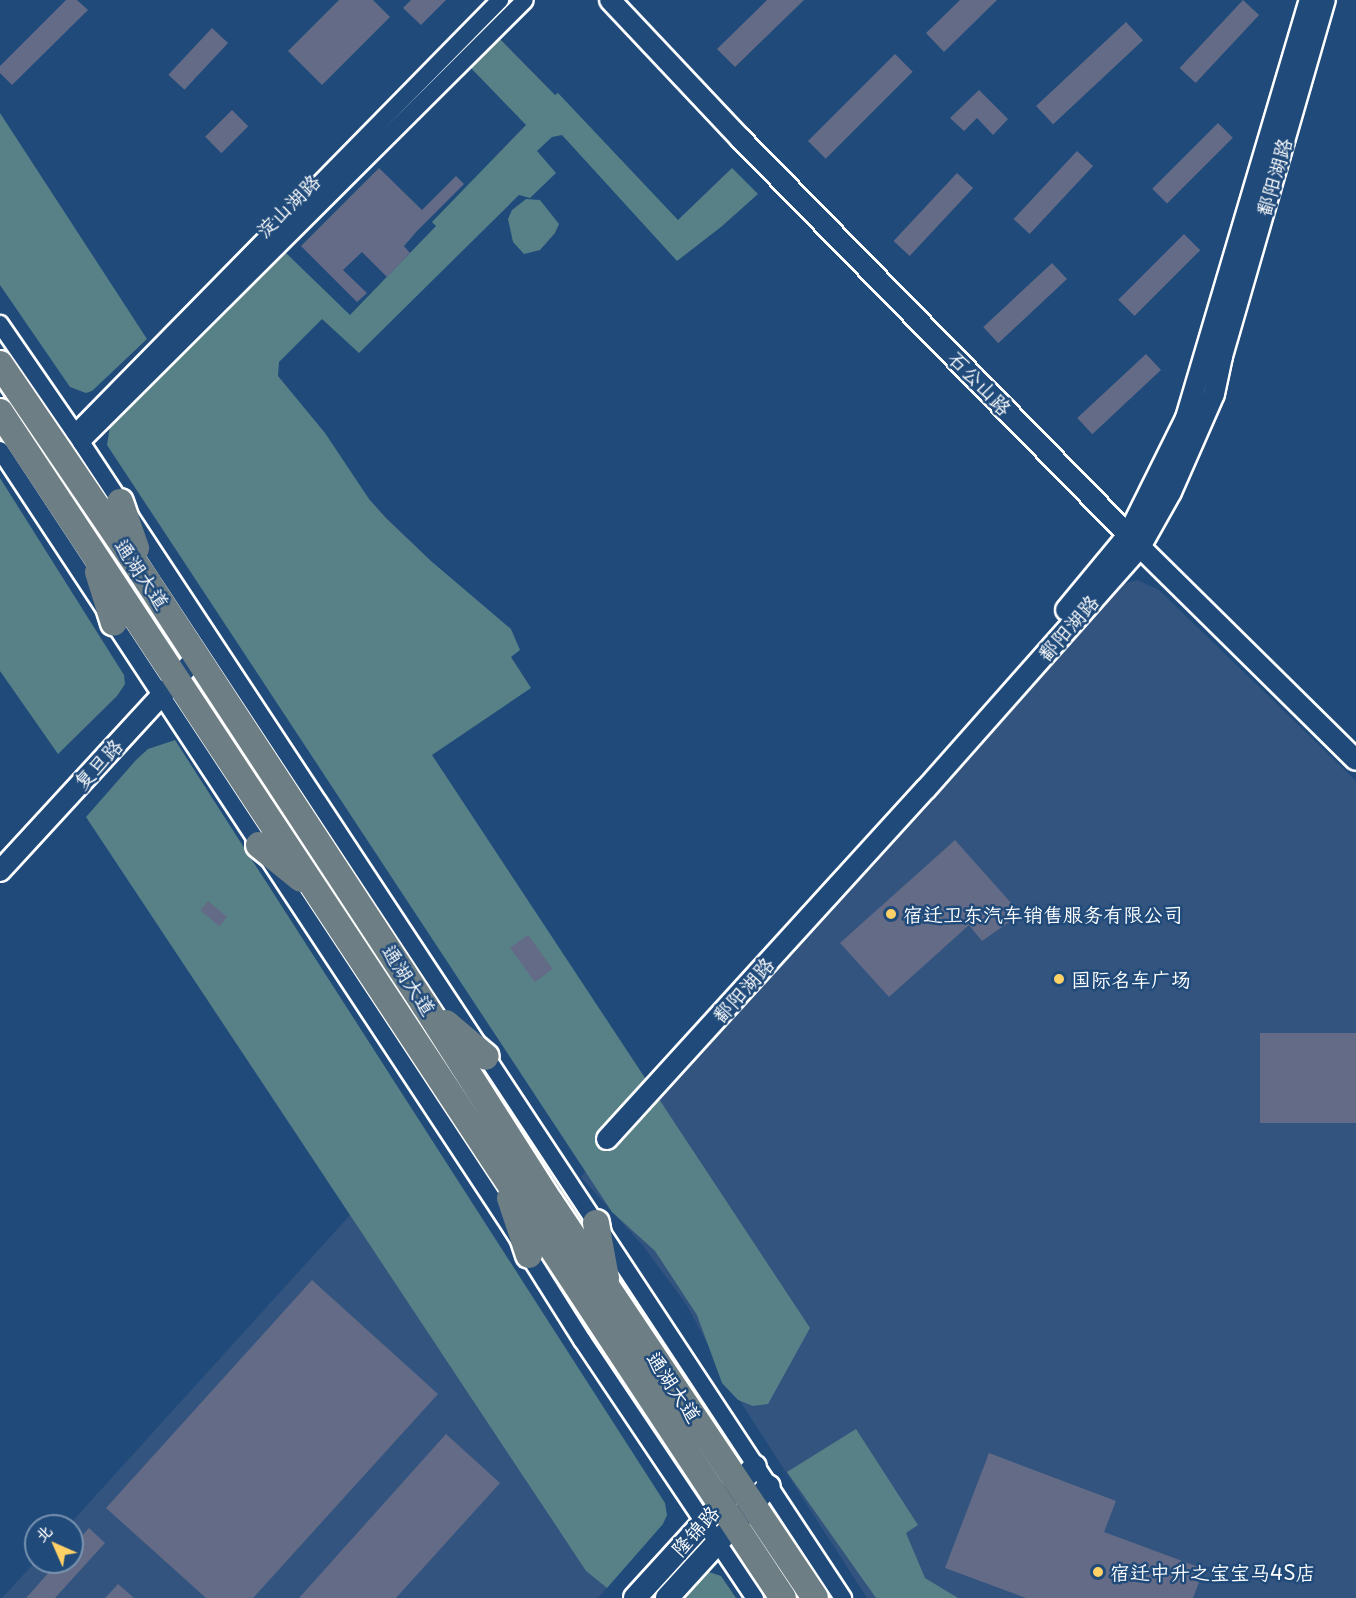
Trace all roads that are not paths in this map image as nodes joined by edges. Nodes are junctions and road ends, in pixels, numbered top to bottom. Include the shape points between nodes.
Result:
1 (500, 0) edge
2 (525, 0) edge
3 (610, 0) edge
4 (1310, 0) edge
5 (1325, 0) edge
6 (0, 324) edge
7 (0, 364) edge
8 (0, 412) edge
9 (78, 438) junction
10 (0, 450) edge
11 (120, 502) junction
12 (1134, 541) junction
13 (93, 551) junction
14 (148, 582) junction
15 (114, 623) junction
16 (196, 657) junction
17 (169, 687) junction
18 (1356, 760) edge
19 (259, 845) junction
20 (0, 871) edge
21 (322, 897) junction
22 (425, 1006) junction
23 (486, 1057) junction
24 (603, 1136) dead end
25 (500, 1167) junction
26 (596, 1223) junction
27 (529, 1256) junction
28 (609, 1290) junction
29 (754, 1484) junction
30 (719, 1522) junction
31 (635, 1598) edge
32 (667, 1598) edge
33 (755, 1598) edge
34 (783, 1598) edge
35 (815, 1598) edge
36 (843, 1598) edge

1 - 9 street, 淀山湖路
2 - 9 street, 淀山湖路
3 - 12 street, 石公山路
4 - 12 street, 鄱阳湖路 via 1186,418
5 - 12 street, 鄱阳湖路 via 1221,356 1214,394 1171,492
6 - 9 street
7 - 14 main road, 通湖大道
8 - 13 main road, 通湖大道
9 - 11 street
10 - 15 street
11 - 14 main road
11 - 23 street
12 - 18 street, 石公山路
12 - 24 street, 鄱阳湖路 via 926,789
13 - 15 main road
13 - 17 main road, 通湖大道
14 - 16 main road, 通湖大道
15 - 17 street
16 - 17 street, 复旦路
16 - 22 main road, 通湖大道
17 - 19 street
17 - 20 street, 复旦路
17 - 21 main road, 通湖大道
19 - 21 main road
19 - 27 street
21 - 25 main road, 通湖大道
22 - 23 main road
22 - 28 main road, 通湖大道
23 - 26 street
25 - 27 main road
25 - 30 main road, 通湖大道
26 - 28 main road
26 - 29 street
27 - 30 street via 582,1340
28 - 29 main road, 通湖大道
29 - 30 main road, 隆锦路
29 - 35 main road, 通湖大道
29 - 36 street
30 - 31 main road, 隆锦路
30 - 32 main road, 隆锦路
30 - 33 street
30 - 34 main road, 通湖大道

